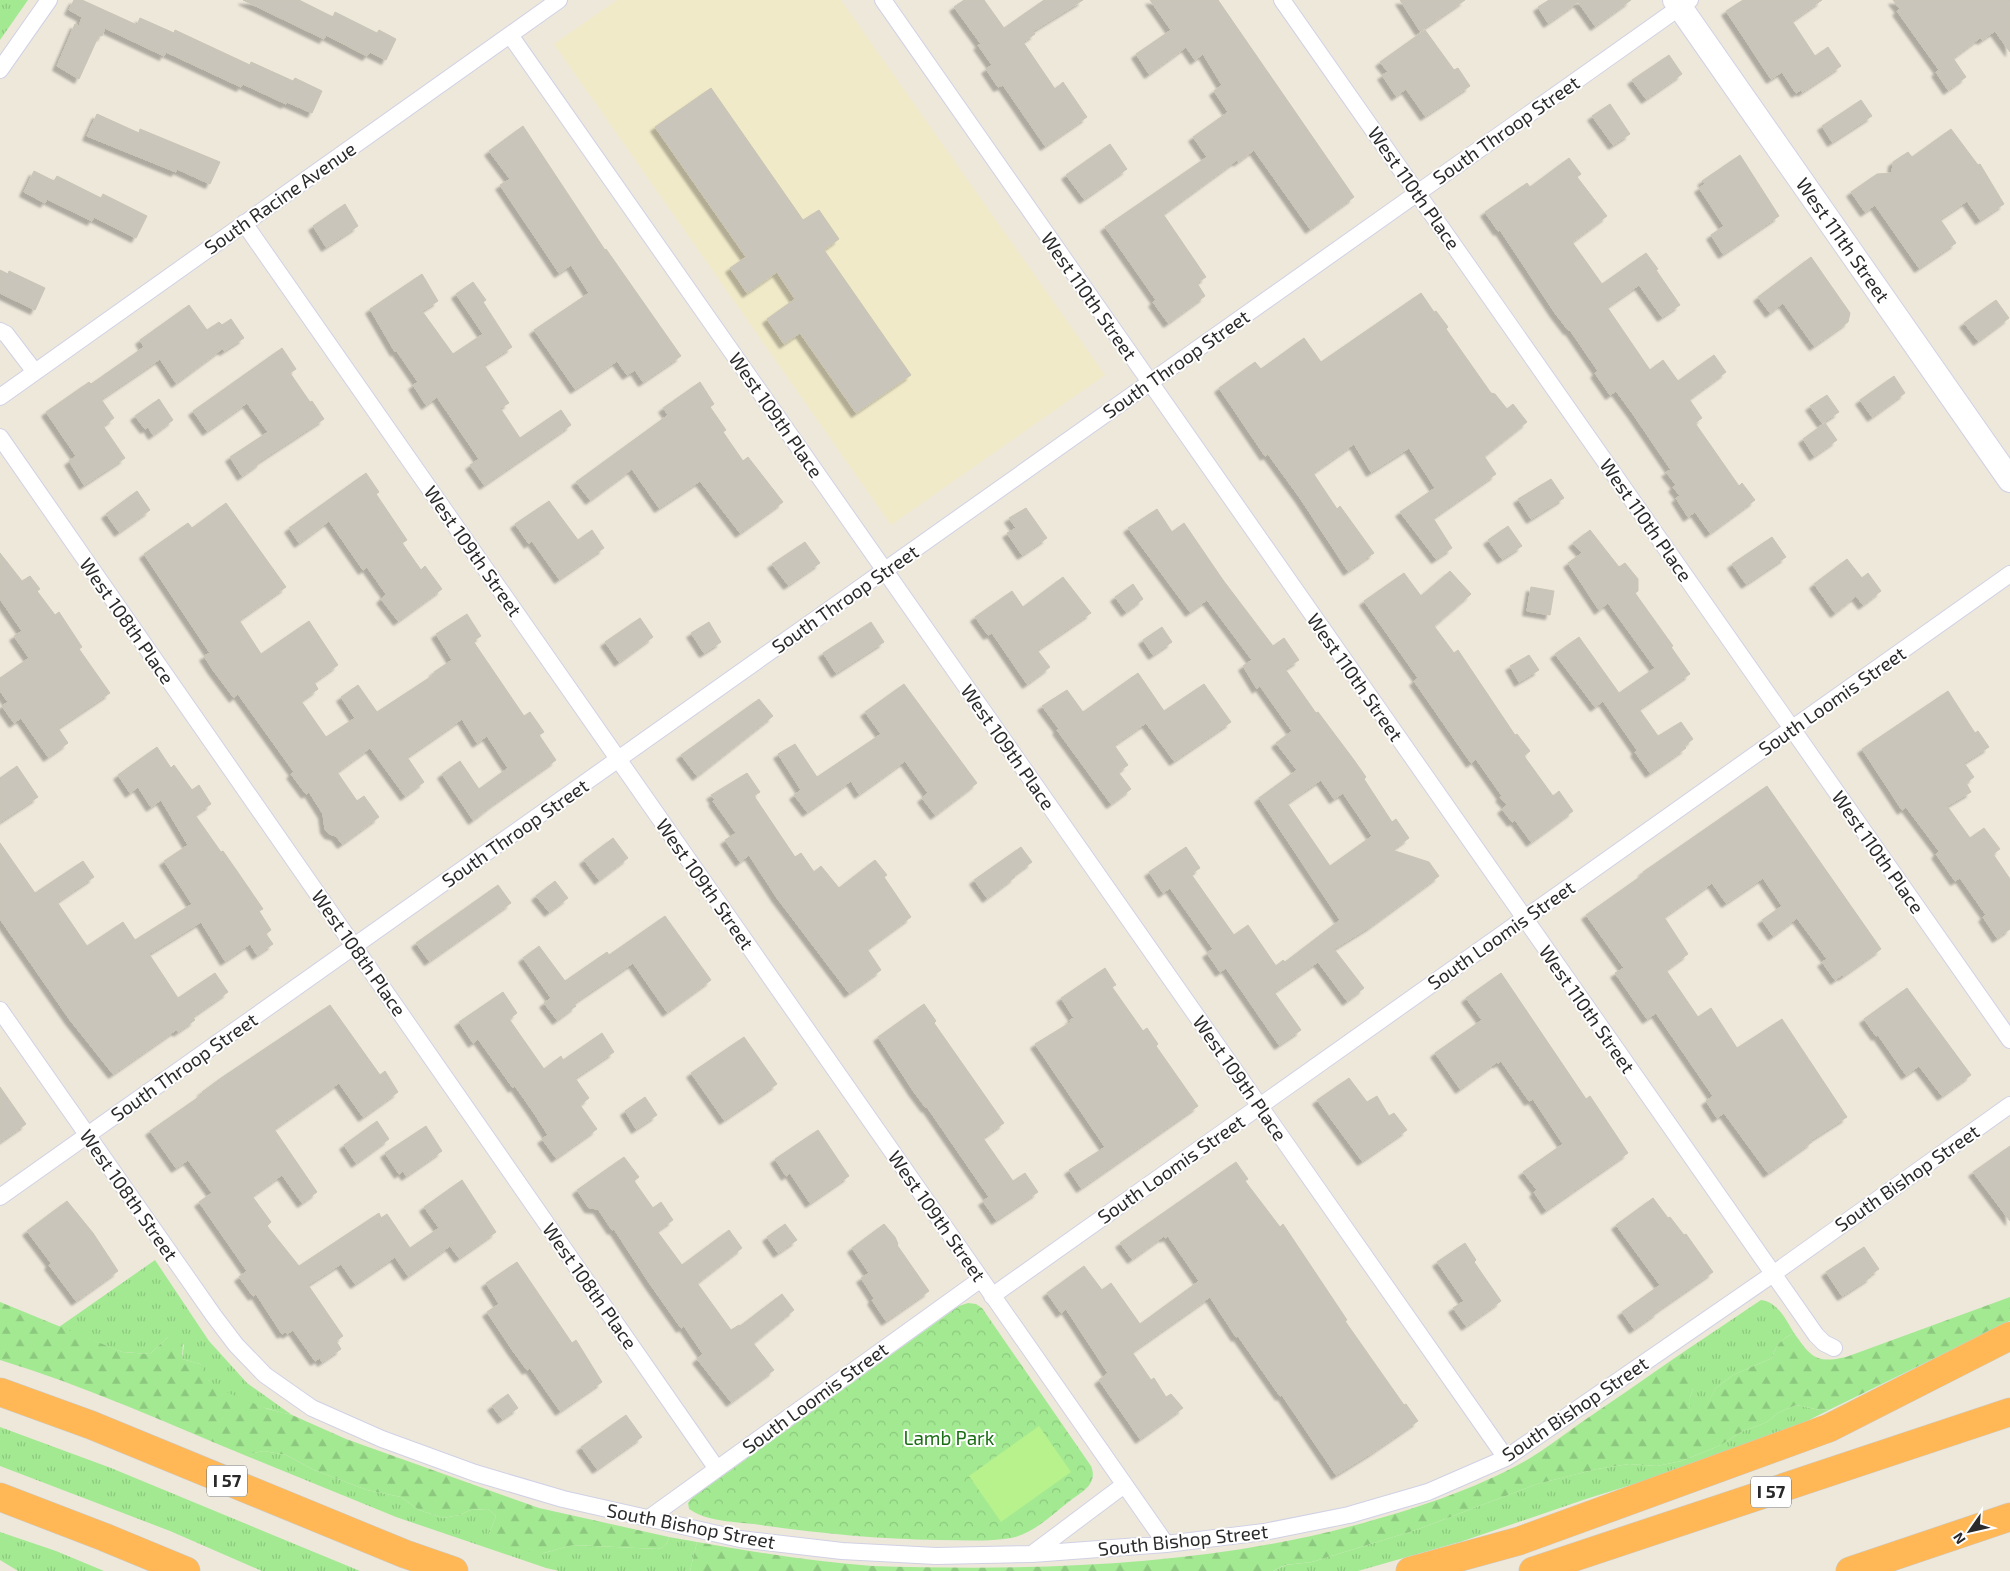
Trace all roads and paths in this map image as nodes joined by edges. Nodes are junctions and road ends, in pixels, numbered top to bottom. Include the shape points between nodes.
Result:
1 (49, 0) edge
2 (559, 0) edge
3 (883, 0) edge
4 (1282, 0) edge
5 (1682, 2) edge
6 (510, 35) junction
7 (0, 70) edge
8 (1418, 193) junction
9 (244, 223) junction
10 (0, 331) edge
11 (35, 372) junction
12 (1150, 383) junction
13 (0, 397) edge
14 (0, 437) edge
15 (2010, 480) edge
16 (885, 571) junction
17 (2010, 574) edge
18 (1792, 728) junction
19 (618, 760) junction
20 (1524, 919) junction
21 (354, 946) junction
22 (0, 1010) edge
23 (2010, 1040) edge
24 (2010, 1105) edge
25 (1260, 1106) junction
26 (87, 1136) junction
27 (0, 1196) edge
28 (1773, 1274) junction
29 (980, 1279) junction
30 (992, 1296) junction
31 (2010, 1336) edge
32 (1834, 1348) dead end
33 (265, 1375) joint
34 (0, 1392) edge
35 (2010, 1412) edge
36 (1506, 1458) junction
37 (717, 1469) junction
38 (1124, 1484) junction
39 (0, 1497) edge
40 (2010, 1517) edge
41 (649, 1518) junction
42 (1166, 1544) junction
43 (1032, 1554) junction
44 (186, 1571) edge
45 (454, 1571) edge
46 (1410, 1571) edge
47 (1533, 1571) edge
48 (1850, 1571) edge

1 - 7 street
2 - 6 street, South Racine Avenue
3 - 12 street, West 110th Street
4 - 8 street, West 110th Place
5 - 8 street, South Throop Street
5 - 15 main road, West 111th Street
6 - 9 street, South Racine Avenue
6 - 16 street, West 109th Place
8 - 12 street, South Throop Street
8 - 18 street, West 110th Place
9 - 11 street, South Racine Avenue
9 - 19 street, West 109th Street
10 - 11 street via 6,334
11 - 13 street, South Racine Avenue
12 - 16 street, South Throop Street
12 - 20 street, West 110th Street
14 - 21 street, West 108th Place
16 - 19 street, South Throop Street
16 - 25 street, West 109th Place
17 - 18 street, South Loomis Street
18 - 20 street, South Loomis Street
18 - 23 street, West 110th Place
19 - 21 street, South Throop Street
19 - 29 street, West 109th Street
20 - 25 street, South Loomis Street
20 - 28 street, West 110th Street
21 - 26 street, South Throop Street
21 - 37 street, West 108th Place
22 - 26 street, West 108th Street
24 - 28 street, South Bishop Street
25 - 30 street, South Loomis Street
25 - 36 street, West 109th Place
26 - 27 street, South Throop Street
26 - 33 street, West 108th Street via 214,1316
28 - 32 street, West 110th Street via 1816,1335
28 - 36 street, South Bishop Street
29 - 30 street, West 109th Street
29 - 37 street, South Loomis Street
30 - 38 street, West 109th Street
31 - 46 highway via 1829,1428 1519,1541
33 - 41 street, South Bishop Street via 312,1408 382,1439 563,1499
34 - 45 highway, I 57 via 91,1425 405,1554
35 - 47 highway, I 57
36 - 42 street, South Bishop Street via 1428,1492 1350,1515 1264,1532
37 - 41 street, South Loomis Street
38 - 42 street, West 109th Street
38 - 43 street
39 - 44 highway
40 - 48 highway
41 - 43 street, South Bishop Street via 740,1539 842,1551 936,1556
42 - 43 street, South Bishop Street

